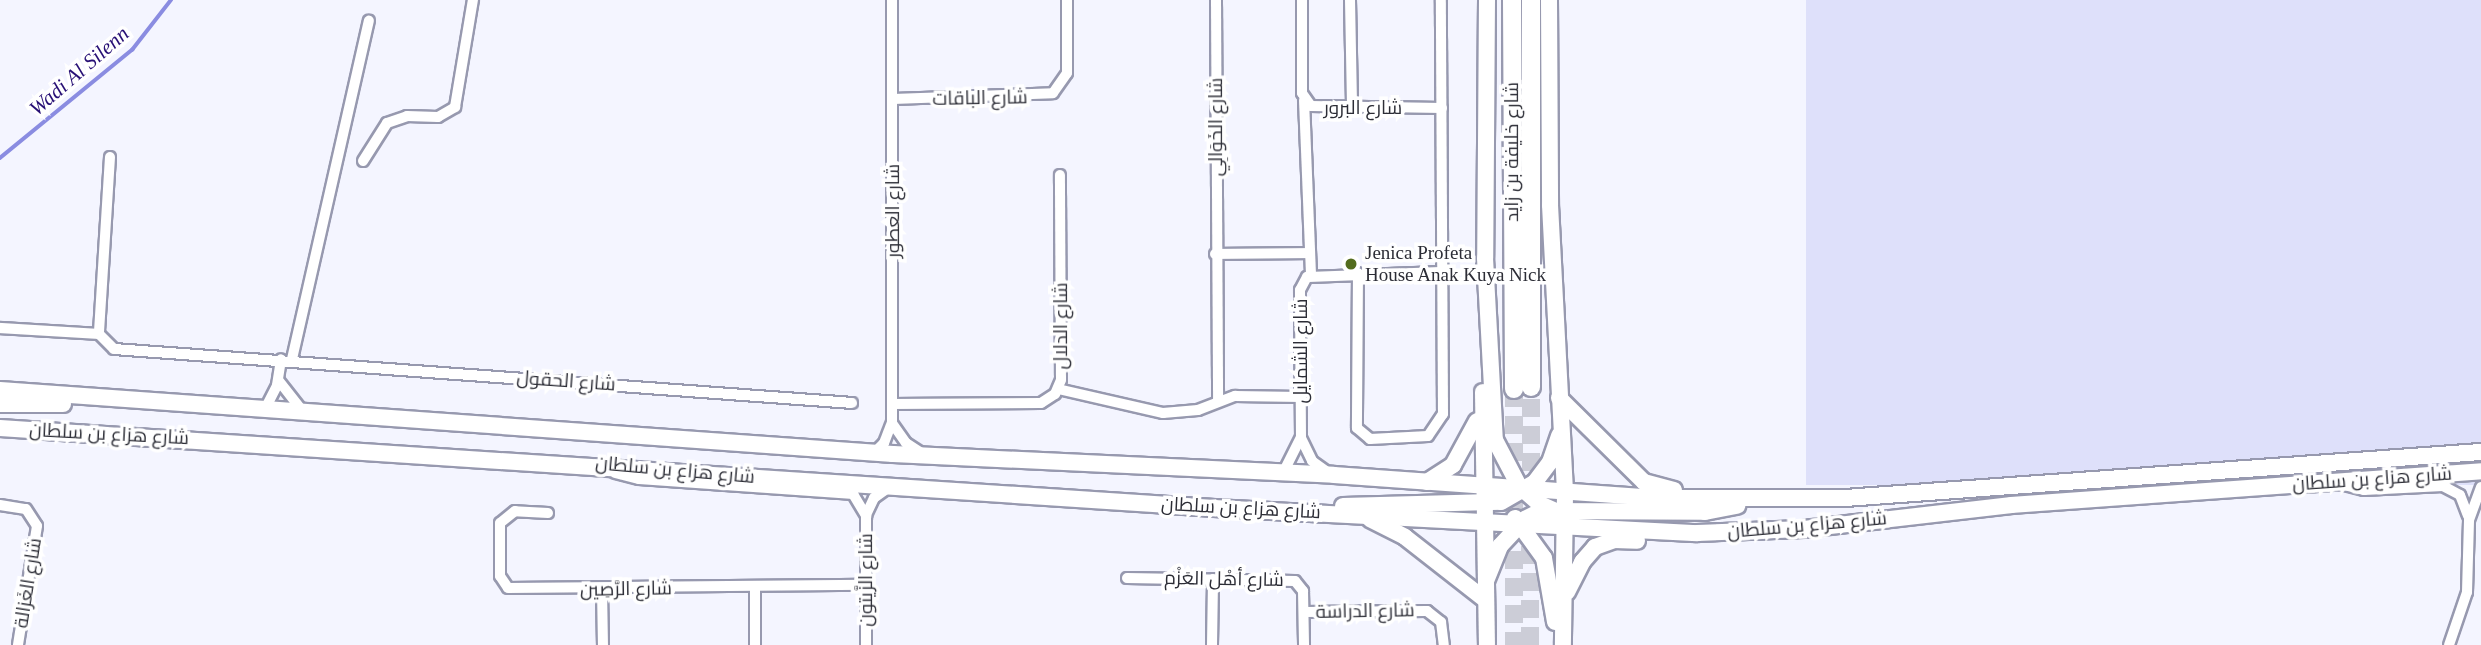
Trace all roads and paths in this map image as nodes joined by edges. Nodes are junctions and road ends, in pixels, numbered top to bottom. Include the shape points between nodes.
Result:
1 (473, 0) edge
2 (892, 0) edge
3 (1067, 0) edge
4 (1216, 0) edge
5 (1302, 0) edge
6 (1350, 0) edge
7 (1441, 0) edge
8 (1488, 0) edge
9 (1512, 0) edge
10 (1531, 0) edge
11 (1549, 0) edge
12 (369, 20) dead end
13 (893, 99) junction
14 (1304, 99) junction
15 (1442, 108) junction
16 (1352, 109) junction
17 (110, 157) dead end
18 (363, 161) dead end
19 (1060, 175) dead end
20 (1310, 253) junction
21 (1215, 254) junction
22 (1442, 272) junction
23 (1358, 273) junction
24 (1311, 274) junction
25 (1488, 324) junction
26 (0, 328) edge
27 (99, 334) junction
28 (281, 359) junction
29 (292, 359) junction
30 (279, 381) junction
31 (1058, 389) junction
32 (0, 390) edge
33 (111, 397) junction
34 (1301, 397) junction
35 (1559, 398) junction
36 (1218, 401) junction
37 (852, 403) dead end
38 (0, 404) edge
39 (892, 404) junction
40 (264, 411) junction
41 (305, 412) junction
42 (892, 422) junction
43 (1562, 427) junction
44 (0, 428) edge
45 (0, 438) edge
46 (1301, 438) junction
47 (333, 447) junction
48 (2481, 452) edge
49 (873, 453) junction
50 (927, 455) junction
51 (599, 464) junction
52 (2481, 471) edge
53 (1282, 474) junction
54 (1334, 475) junction
55 (2337, 481) junction
56 (1421, 483) junction
57 (898, 485) junction
58 (2481, 488) edge
59 (1524, 491) junction
60 (1482, 496) junction
61 (1756, 500) junction
62 (1501, 502) junction
63 (0, 505) edge
64 (1561, 511) junction
65 (1314, 512) junction
66 (548, 513) dead end
67 (1361, 514) junction
68 (866, 516) junction
69 (2469, 520) junction
70 (1481, 522) junction
71 (1519, 524) junction
72 (1734, 532) junction
73 (1127, 578) dead end
74 (1213, 579) junction
75 (867, 585) junction
76 (755, 587) junction
77 (602, 589) junction
78 (1483, 594) junction
79 (1565, 600) junction
80 (1304, 612) junction
81 (18, 645) edge
82 (603, 645) edge
83 (755, 645) edge
84 (866, 645) edge
85 (1212, 645) edge
86 (1304, 645) edge
87 (1444, 645) edge
88 (1486, 645) edge
89 (1555, 645) edge
90 (1563, 645) edge
91 (2449, 645) edge

1 - 18 street via 455,107 438,117 407,116 387,123
2 - 13 street, شارع العطور
3 - 13 street, شارع الباقات via 1068,73 1053,93
4 - 21 street, شارع الخَوَالِي
5 - 14 street, شارع البرور
6 - 16 street
7 - 15 street
8 - 25 main road
9 - 10 highway, شارع خليفة بن زايد via 1523,388
11 - 35 main road via 1550,205
12 - 29 street
13 - 39 street, شارع العطور
14 - 16 street, شارع البرور via 1316,108
14 - 20 street
15 - 16 street, شارع البرور
15 - 22 street
17 - 27 street
19 - 31 street, شارع الدلال
20 - 21 street
20 - 24 street
21 - 36 street, شارع الخَوَالِي
22 - 23 street, شارع الشمايل
22 - 23 street via 1443,414 1433,432 1414,440 1370,439 1357,428
23 - 24 street, شارع الشمايل
24 - 34 street, شارع الشمايل via 1300,290
25 - 56 main road via 1472,436 1444,474
25 - 59 main road via 1495,440
25 - 60 main road
26 - 27 street
27 - 28 street, شارع الحقول via 114,349
28 - 29 street, شارع الحقول
28 - 30 street
29 - 37 street, شارع الحقول
30 - 40 street
30 - 41 street via 289,399
31 - 36 street via 1163,413 1198,410
31 - 39 street, شارع الدلال via 1041,403
32 - 33 main road, شارع هزاع بن سلطان
33 - 38 main road via 86,403
33 - 40 main road, شارع هزاع بن سلطان
34 - 36 street via 1235,396
34 - 46 street, شارع الشمايل
35 - 43 main road
35 - 61 main road via 1644,482 1663,489
39 - 42 street, شارع العطور
40 - 41 main road, شارع هزاع بن سلطان
41 - 49 main road, شارع هزاع بن سلطان
42 - 49 street via 884,443
42 - 50 street via 906,443
43 - 59 main road via 1550,462
43 - 64 main road
44 - 47 main road, شارع هزاع بن سلطان
45 - 47 main road via 296,456
46 - 53 street, شارع الشمايل
46 - 54 street via 1312,461
47 - 51 main road, شارع هزاع بن سلطان
48 - 61 main road, شارع هزاع بن سلطان via 1844,498
49 - 50 main road, شارع هزاع بن سلطان
50 - 53 main road, شارع هزاع بن سلطان
51 - 57 main road, شارع هزاع بن سلطان
51 - 68 street, شارع الزَّيتون via 639,479 847,492 862,503
52 - 55 main road, شارع هزاع بن سلطان
53 - 54 main road, شارع هزاع بن سلطان
54 - 56 main road, شارع هزاع بن سلطان
55 - 69 street via 2364,490 2443,486 2460,495
55 - 72 main road, شارع هزاع بن سلطان
56 - 60 main road, شارع هزاع بن سلطان
57 - 65 main road, شارع هزاع بن سلطان
57 - 68 street, شارع الزَّيتون via 880,492
58 - 69 street
59 - 60 main road, شارع هزاع بن سلطان
59 - 62 main road
59 - 64 main road
60 - 62 main road
60 - 65 main road
60 - 70 main road
61 - 64 main road via 1705,512
62 - 71 main road
63 - 81 street, شارع الغَزالة via 30,512 37,526
64 - 71 main road
64 - 71 main road, شارع هزاع بن سلطان
64 - 72 main road, شارع هزاع بن سلطان via 1615,529
64 - 79 main road
65 - 67 main road, شارع هزاع بن سلطان
66 - 77 street, شارع الرَّصِين via 515,511 500,523 503,583 515,591
67 - 70 main road, شارع هزاع بن سلطان
67 - 78 main road via 1405,537
68 - 75 street, شارع الزَّيتون
69 - 91 street via 2467,592
70 - 71 main road, شارع هزاع بن سلطان
70 - 78 main road
71 - 78 main road via 1500,546
71 - 89 main road via 1547,568
72 - 79 main road via 1717,542 1605,543 1584,559
73 - 74 street, شارع أهْل العَزْم
74 - 80 street, شارع أهْل العَزْم via 1295,581 1303,591
74 - 85 street
75 - 76 street, شارع الرَّصِين
75 - 84 street, شارع الزَّيتون
76 - 77 street, شارع الرَّصِين
76 - 83 street
77 - 82 street
78 - 88 main road
79 - 90 main road
80 - 86 street, شارع أهْل العَزْم
80 - 87 street, شارع الدراسة via 1427,611 1441,622

